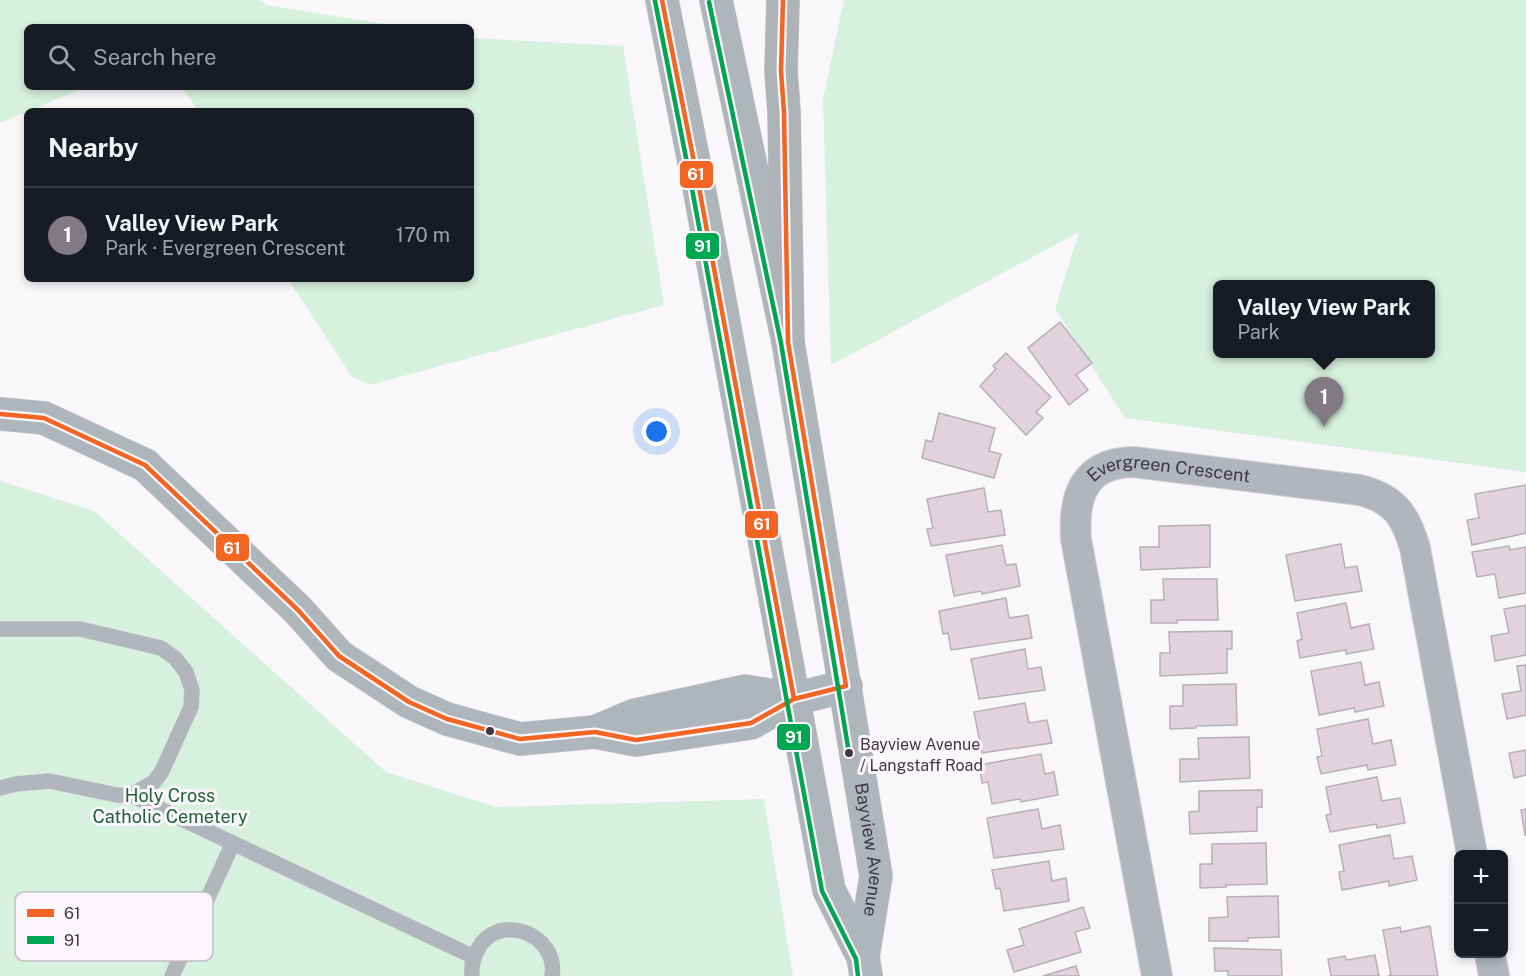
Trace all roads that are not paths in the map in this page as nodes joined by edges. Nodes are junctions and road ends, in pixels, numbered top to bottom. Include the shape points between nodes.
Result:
1 (662, 0) edge
2 (716, 0) edge
3 (783, 0) edge
4 (788, 342) junction
5 (0, 414) edge
6 (0, 629) edge
7 (846, 686) junction
8 (794, 699) junction
9 (0, 788) edge
10 (130, 795) junction
11 (233, 843) junction
12 (1471, 850) edge
13 (211, 892) edge
14 (474, 957) junction
15 (1491, 958) edge
16 (179, 961) edge
17 (865, 966) edge
18 (172, 976) edge
19 (472, 976) edge
20 (552, 976) edge
21 (1157, 976) edge
22 (1494, 976) edge

1 - 8 main road, Bayview Avenue
2 - 4 main road, Bayview Avenue
3 - 4 highway
4 - 7 main road, Bayview Avenue
5 - 8 main road via 44,418 145,465 298,610 339,656 409,702 447,719 520,739 595,732 636,740 751,723
6 - 10 lane via 80,628 161,648 186,672 192,690 191,707 158,777
7 - 8 main road
7 - 17 main road, Bayview Avenue via 876,876
8 - 17 main road, Bayview Avenue via 830,890
9 - 10 lane via 49,781
10 - 11 lane
11 - 13 lane
11 - 14 lane
12 - 21 street, Evergreen Crescent via 1415,548 1400,512 1377,494 1359,489 1133,462 1105,466 1084,486 1077,505 1076,539
14 - 19 lane
14 - 20 lane via 489,936 513,929 526,932 546,947
15 - 22 street
16 - 18 lane

